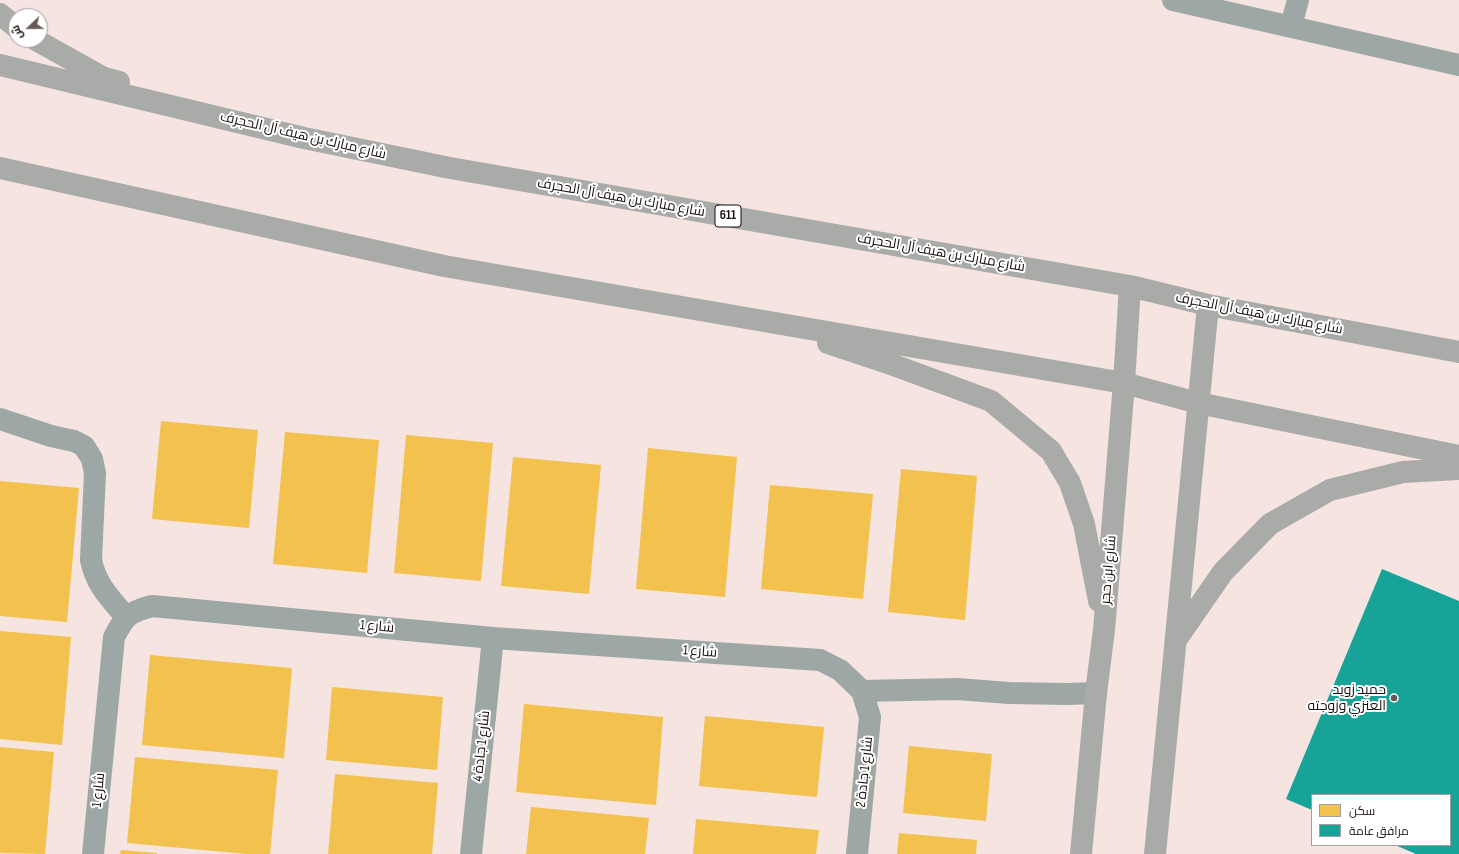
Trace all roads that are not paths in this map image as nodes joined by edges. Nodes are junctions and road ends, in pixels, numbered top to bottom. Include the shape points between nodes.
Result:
1 (1173, 0) edge
2 (1298, 0) edge
3 (0, 14) edge
4 (8, 20) edge
5 (1291, 26) junction
6 (48, 47) edge
7 (0, 65) edge
8 (1459, 65) edge
9 (304, 138) junction
10 (0, 168) edge
11 (1130, 286) junction
12 (1208, 305) junction
13 (757, 320) junction
14 (1459, 352) edge
15 (1124, 383) junction
16 (1198, 403) junction
17 (0, 419) edge
18 (1459, 456) edge
19 (1459, 469) edge
20 (126, 617) junction
21 (1104, 630) junction
22 (493, 638) junction
23 (1175, 641) junction
24 (862, 691) junction
25 (1096, 693) junction
26 (93, 854) edge
27 (471, 854) edge
28 (857, 854) edge
29 (1081, 854) edge
30 (1155, 854) edge

1 - 5 street
2 - 5 street
3 - 4 main road
5 - 8 street
6 - 9 main road via 104,78
7 - 9 main road, شارع مبارك بن هيف آل الحجرف / 611
9 - 11 main road, شارع مبارك بن هيف آل الحجرف / 611 via 450,168
10 - 13 main road via 444,266
11 - 12 main road, شارع مبارك بن هيف آل الحجرف / 611
11 - 15 main road, شارع ابن حجر
12 - 14 main road, شارع مبارك بن هيف آل الحجرف / 611
12 - 16 main road
13 - 15 main road
13 - 21 main road via 888,362 992,401 1051,451 1070,483 1084,524
15 - 16 main road
15 - 21 main road, شارع ابن حجر
16 - 18 main road
16 - 23 main road
17 - 20 street via 74,441 84,446 92,458 95,474 91,560 99,583
19 - 23 main road via 1403,472 1330,490 1270,524 1224,572
20 - 22 street, شارع 1 via 137,610 152,606
20 - 26 street, شارع 1 via 114,637
21 - 25 main road, شارع ابن حجر
22 - 24 street, شارع 1 via 820,660 840,670
22 - 27 street, شارع 1 جادة 4
23 - 30 main road
24 - 25 street via 957,689 1009,693
24 - 28 street, شارع 1 جادة 2 via 870,717
25 - 29 main road, شارع ابن حجر

